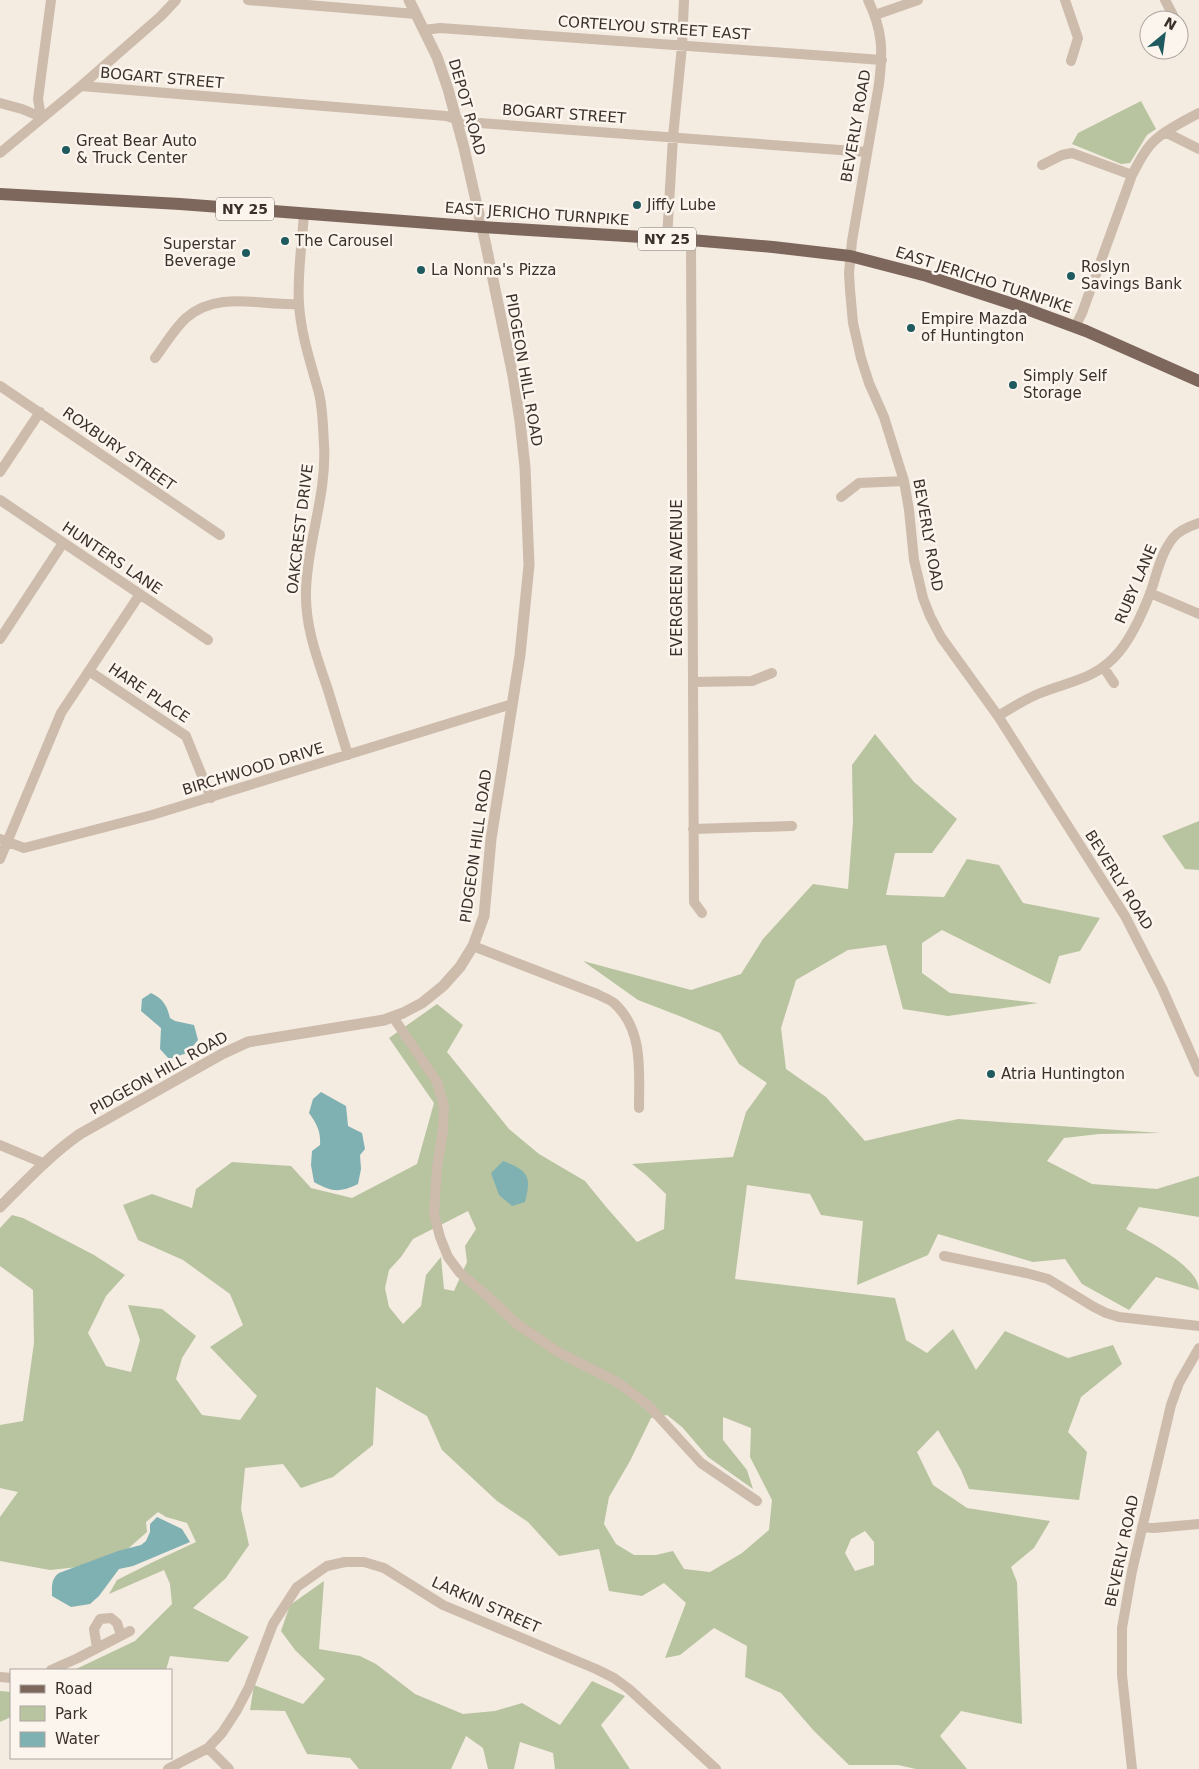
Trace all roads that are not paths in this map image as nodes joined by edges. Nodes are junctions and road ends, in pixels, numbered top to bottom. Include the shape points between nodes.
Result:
1 (51, 0) edge
2 (176, 0) edge
3 (248, 0) edge
4 (409, 0) edge
5 (684, 0) edge
6 (868, 0) edge
7 (918, 0) edge
8 (1065, 0) edge
9 (416, 14) junction
10 (875, 15) junction
11 (424, 30) junction
12 (682, 46) junction
13 (882, 60) junction
14 (1071, 61) dead end
15 (81, 86) junction
16 (0, 103) edge
17 (1199, 113) edge
18 (41, 118) junction
19 (456, 119) junction
20 (1166, 132) junction
21 (673, 137) junction
22 (1199, 149) edge
23 (867, 152) junction
24 (0, 153) edge
25 (1042, 165) dead end
26 (1132, 175) junction
27 (0, 194) edge
28 (304, 214) junction
29 (482, 227) junction
30 (667, 239) junction
31 (691, 240) junction
32 (850, 256) junction
33 (299, 304) junction
34 (1075, 327) junction
35 (155, 358) dead end
36 (1199, 381) edge
37 (0, 386) edge
38 (40, 412) junction
39 (0, 472) edge
40 (904, 481) junction
41 (840, 497) dead end
42 (0, 500) edge
43 (1199, 523) edge
44 (220, 536) dead end
45 (63, 543) junction
46 (1150, 593) junction
47 (140, 594) junction
48 (1199, 614) edge
49 (0, 639) edge
50 (208, 640) dead end
51 (1104, 668) junction
52 (89, 671) junction
53 (772, 672) dead end
54 (693, 682) junction
55 (1114, 683) dead end
56 (512, 704) junction
57 (998, 716) junction
58 (348, 755) junction
59 (211, 798) junction
60 (792, 826) dead end
61 (693, 829) junction
62 (3, 841) edge
63 (0, 858) edge
64 (702, 913) dead end
65 (473, 946) junction
66 (393, 1017) junction
67 (1199, 1072) edge
68 (639, 1108) dead end
69 (0, 1145) edge
70 (43, 1163) junction
71 (0, 1208) edge
72 (944, 1256) dead end
73 (1199, 1326) edge
74 (1199, 1348) edge
75 (757, 1501) dead end
76 (1199, 1524) edge
77 (1142, 1527) junction
78 (97, 1648) junction
79 (53, 1669) edge
80 (208, 1748) junction
81 (168, 1769) edge
82 (229, 1769) edge
83 (716, 1769) edge
84 (1132, 1769) edge

1 - 18 street via 38,99
2 - 15 street
3 - 9 street
4 - 9 street, DEPOT ROAD
5 - 12 street
6 - 10 street, BEVERLY ROAD
7 - 10 street
8 - 14 street via 1078,38
9 - 11 street, DEPOT ROAD
10 - 13 street, BEVERLY ROAD via 882,43
11 - 12 street, CORTELYOU STREET EAST via 440,28
11 - 19 street, DEPOT ROAD via 437,58
12 - 13 street, CORTELYOU STREET EAST
12 - 21 street
13 - 23 street, BEVERLY ROAD
15 - 18 street
15 - 19 street, BOGART STREET
16 - 18 street
17 - 20 street
18 - 24 street
19 - 21 street, BOGART STREET
19 - 29 street, DEPOT ROAD
20 - 22 street
20 - 26 street via 1153,142
21 - 23 street, BOGART STREET
21 - 30 street
23 - 32 street, BEVERLY ROAD
25 - 26 street via 1072,153
26 - 34 street
27 - 28 main road, EAST JERICHO TURNPIKE / NY 25
28 - 29 main road, EAST JERICHO TURNPIKE / NY 25
28 - 33 street, OAKCREST DRIVE
29 - 30 main road, EAST JERICHO TURNPIKE / NY 25
29 - 56 street, PIDGEON HILL ROAD via 513,376 525,467 529,565
30 - 31 main road, EAST JERICHO TURNPIKE / NY 25
31 - 32 main road, EAST JERICHO TURNPIKE / NY 25
31 - 54 street, EVERGREEN AVENUE
32 - 34 main road, EAST JERICHO TURNPIKE / NY 25 via 999,298
32 - 40 street, BEVERLY ROAD via 853,323 859,350
33 - 35 street via 236,300 205,306 186,319
33 - 58 street, OAKCREST DRIVE via 323,418 324,449 321,498 308,570 307,616
34 - 36 main road, EAST JERICHO TURNPIKE / NY 25
37 - 38 street, ROXBURY STREET
38 - 39 street
38 - 44 street, ROXBURY STREET
40 - 41 street via 859,483
40 - 57 street, BEVERLY ROAD via 914,560 930,616 950,652
42 - 45 street, HUNTERS LANE
43 - 46 street, RUBY LANE via 1188,526 1174,537 1165,550
45 - 47 street, HUNTERS LANE
45 - 49 street
46 - 48 street
46 - 51 street, RUBY LANE via 1130,636
47 - 50 street, HUNTERS LANE
47 - 52 street
51 - 55 street
51 - 57 street, RUBY LANE via 1020,702
52 - 59 street, HARE PLACE via 186,736
52 - 62 street via 61,713
53 - 54 street via 752,682
54 - 61 street, EVERGREEN AVENUE
56 - 58 street, BIRCHWOOD DRIVE
56 - 65 street, PIDGEON HILL ROAD via 491,839 484,916
57 - 67 street, BEVERLY ROAD via 1140,942
58 - 59 street, BIRCHWOOD DRIVE
59 - 62 street, BIRCHWOOD DRIVE via 24,848
60 - 61 street
61 - 64 street, EVERGREEN AVENUE via 694,902
62 - 63 street
65 - 66 street, PIDGEON HILL ROAD via 443,986 422,1003
65 - 68 street via 613,1002 628,1021 638,1046
66 - 70 street, PIDGEON HILL ROAD via 248,1042 80,1134
66 - 75 street via 437,1082 444,1106 434,1214 448,1257 517,1324 558,1352 617,1382 648,1405 701,1463
69 - 70 street
70 - 71 street, PIDGEON HILL ROAD
72 - 73 street via 1048,1279 1094,1307 1119,1317
74 - 77 street, BEVERLY ROAD via 1179,1383 1171,1405
76 - 77 street
77 - 84 street, BEVERLY ROAD via 1121,1644
78 - 78 street via 94,1630 100,1619 111,1618 125,1633
78 - 79 street
80 - 81 street, LARKIN STREET
80 - 82 street
80 - 83 street, LARKIN STREET via 238,1710 273,1624 297,1587 327,1566 364,1562 384,1568 443,1605 614,1678

